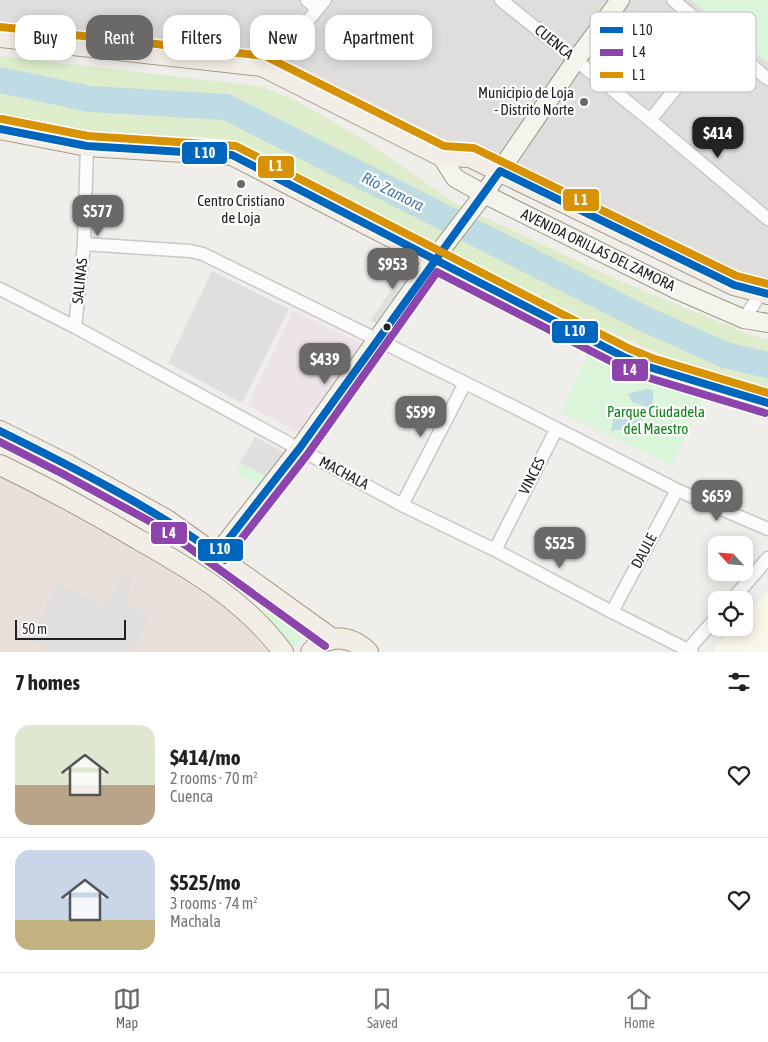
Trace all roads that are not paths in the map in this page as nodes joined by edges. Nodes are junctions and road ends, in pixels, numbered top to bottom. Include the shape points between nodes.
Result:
1 (308, 0) edge
2 (501, 0) edge
3 (620, 0) edge
4 (673, 0) edge
5 (321, 5) edge
6 (611, 12) edge
7 (688, 12) edge
8 (0, 37) edge
9 (590, 41) edge
10 (576, 60) junction
11 (268, 68) junction
12 (756, 68) edge
13 (590, 71) edge
14 (768, 78) edge
15 (615, 92) edge
16 (673, 92) edge
17 (650, 120) junction
18 (0, 130) edge
19 (87, 146) junction
20 (441, 156) junction
21 (500, 171) junction
22 (484, 194) junction
23 (768, 219) edge
24 (84, 244) junction
25 (434, 259) junction
26 (0, 289) edge
27 (765, 290) edge
28 (744, 319) junction
29 (768, 323) edge
30 (75, 327) junction
31 (377, 340) junction
32 (465, 383) junction
33 (768, 403) edge
34 (556, 430) junction
35 (0, 431) edge
36 (299, 449) junction
37 (0, 465) edge
38 (677, 490) junction
39 (402, 505) junction
40 (768, 529) edge
41 (495, 550) junction
42 (217, 554) junction
43 (768, 558) edge
44 (740, 591) edge
45 (612, 612) junction
46 (708, 628) edge
47 (332, 638) junction
48 (689, 651) edge
49 (283, 652) edge
50 (311, 652) edge
51 (368, 652) edge

1 - 5 street
2 - 10 street, CUENCA
3 - 6 main road
4 - 7 street
5 - 11 street
8 - 11 main road, AVENIDA ORILLAS DEL ZAMORA
9 - 10 main road
10 - 13 street, CUENCA
10 - 21 main road
11 - 20 main road, AVENIDA ORILLAS DEL ZAMORA
12 - 14 street
15 - 17 street, CUENCA
16 - 17 street
17 - 23 street, CUENCA
18 - 19 main road
19 - 24 street, SALINAS
19 - 25 main road via 232,155
20 - 21 main road, AVENIDA ORILLAS DEL ZAMORA via 470,157
20 - 22 main road, AVENIDA ORILLAS DEL ZAMORA via 455,178
21 - 22 main road
21 - 27 main road, AVENIDA ORILLAS DEL ZAMORA via 734,284
22 - 25 main road
22 - 28 main road, AVENIDA ORILLAS DEL ZAMORA via 675,289
24 - 30 street, SALINAS
24 - 31 street via 203,254
25 - 31 main road
25 - 33 main road via 626,358
26 - 30 street, MACHALA
27 - 28 street
28 - 29 main road, AVENIDA ORILLAS DEL ZAMORA
30 - 36 street, MACHALA
31 - 32 street
31 - 36 main road
32 - 34 street
32 - 39 street
34 - 38 street
34 - 41 street, VINCES
35 - 42 main road via 167,520
36 - 39 street, MACHALA
36 - 42 main road
37 - 49 main road via 77,504 226,593
38 - 40 street
38 - 45 street, DAULE
39 - 41 street, MACHALA
41 - 45 street, MACHALA
42 - 47 main road
43 - 44 street
45 - 48 street, MACHALA
46 - 48 street
47 - 50 main road
47 - 51 main road via 350,639

